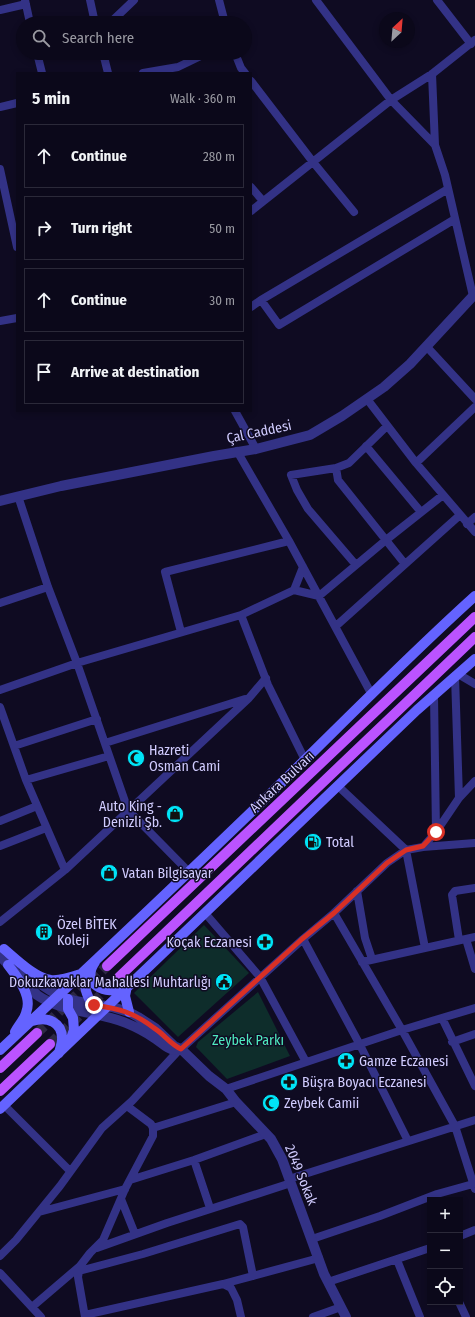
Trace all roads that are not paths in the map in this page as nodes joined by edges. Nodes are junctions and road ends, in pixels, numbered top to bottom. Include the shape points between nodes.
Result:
1 (90, 0) edge
2 (134, 0) edge
3 (219, 0) edge
4 (316, 0) edge
5 (437, 0) edge
6 (25, 2) edge
7 (0, 10) edge
8 (28, 16) edge
9 (93, 16) edge
10 (117, 16) edge
11 (223, 16) edge
12 (473, 42) edge
13 (39, 60) edge
14 (105, 60) edge
15 (192, 60) edge
16 (238, 60) edge
17 (169, 71) edge
18 (42, 72) edge
19 (108, 72) edge
20 (156, 72) edge
21 (244, 72) edge
22 (432, 74) junction
23 (252, 82) edge
24 (391, 100) junction
25 (16, 103) edge
26 (0, 107) edge
27 (435, 145) junction
28 (313, 162) junction
29 (0, 169) edge
30 (252, 188) edge
31 (448, 189) junction
32 (263, 201) junction
33 (13, 210) edge
34 (252, 210) edge
35 (354, 212) dead end
36 (455, 219) junction
37 (16, 238) edge
38 (474, 295) edge
39 (261, 300) junction
40 (252, 306) edge
41 (16, 318) edge
42 (0, 321) edge
43 (427, 347) junction
44 (366, 399) junction
45 (475, 400) edge
46 (475, 407) edge
47 (236, 412) edge
48 (387, 426) junction
49 (366, 446) junction
50 (256, 449) junction
51 (237, 451) junction
52 (416, 463) junction
53 (336, 468) junction
54 (443, 495) junction
55 (18, 496) junction
56 (0, 501) edge
57 (421, 512) junction
58 (460, 515) junction
59 (475, 517) edge
60 (467, 524) junction
61 (475, 532) edge
62 (386, 540) junction
63 (289, 541) junction
64 (405, 564) junction
65 (356, 565) junction
66 (304, 567) junction
67 (48, 587) junction
68 (294, 590) junction
69 (319, 596) junction
70 (475, 596) edge
71 (0, 603) edge
72 (241, 615) junction
73 (475, 617) edge
74 (336, 626) junction
75 (181, 632) junction
76 (475, 637) edge
77 (475, 658) edge
78 (77, 663) junction
79 (457, 675) junction
80 (266, 678) junction
81 (475, 684) edge
82 (0, 690) edge
83 (372, 694) junction
84 (434, 695) junction
85 (249, 698) junction
86 (0, 707) edge
87 (97, 720) junction
88 (105, 743) junction
89 (14, 746) junction
90 (109, 756) junction
91 (305, 760) junction
92 (26, 780) junction
93 (475, 781) edge
94 (338, 786) junction
95 (459, 798) junction
96 (37, 806) junction
97 (128, 810) junction
98 (0, 821) edge
99 (46, 828) junction
100 (436, 832) junction
101 (475, 844) edge
102 (0, 846) edge
103 (423, 846) junction
104 (406, 850) junction
105 (65, 870) junction
106 (189, 872) junction
107 (475, 888) edge
108 (357, 891) junction
109 (205, 913) junction
110 (334, 913) junction
111 (0, 922) edge
112 (475, 937) edge
113 (302, 939) junction
114 (462, 940) junction
115 (425, 948) junction
116 (1, 950) edge
117 (99, 958) junction
118 (372, 959) junction
119 (362, 962) junction
120 (8, 965) junction
121 (107, 966) tunnel mouth
122 (475, 969) edge
123 (85, 971) junction
124 (119, 977) tunnel mouth
125 (260, 977) junction
126 (127, 986) junction
127 (65, 1001) junction
128 (50, 1004) junction
129 (93, 1004) junction
130 (107, 1007) junction
131 (475, 1008) edge
132 (129, 1012) junction
133 (98, 1015) junction
134 (442, 1018) junction
135 (30, 1022) junction
136 (402, 1030) junction
137 (37, 1033) tunnel mouth
138 (475, 1034) edge
139 (8, 1042) junction
140 (452, 1042) junction
141 (70, 1043) junction
142 (50, 1044) tunnel mouth
143 (360, 1045) junction
144 (0, 1050) edge
145 (180, 1050) junction
146 (59, 1052) junction
147 (306, 1062) junction
148 (0, 1068) edge
149 (475, 1086) edge
150 (226, 1089) junction
151 (0, 1091) edge
152 (236, 1102) junction
153 (127, 1106) junction
154 (2, 1107) edge
155 (475, 1120) edge
156 (455, 1126) junction
157 (154, 1128) junction
158 (266, 1134) junction
159 (408, 1141) junction
160 (194, 1160) junction
161 (70, 1171) junction
162 (130, 1180) junction
163 (290, 1181) junction
164 (474, 1187) edge
165 (125, 1189) junction
166 (121, 1199) junction
167 (210, 1208) junction
168 (39, 1212) junction
169 (475, 1230) edge
170 (135, 1234) junction
171 (463, 1235) edge
172 (312, 1239) junction
173 (94, 1249) junction
174 (427, 1249) edge
175 (0, 1256) edge
176 (319, 1258) junction
177 (397, 1260) junction
178 (80, 1269) junction
179 (0, 1273) edge
180 (254, 1276) junction
181 (328, 1282) junction
182 (223, 1284) junction
183 (460, 1305) edge
184 (32, 1307) junction
185 (341, 1307) junction
186 (85, 1316) edge
187 (41, 1317) edge
188 (241, 1317) edge
189 (316, 1317) edge
190 (346, 1317) edge
191 (420, 1317) edge
192 (466, 1317) edge

1 - 9 street
2 - 10 street
3 - 11 street
4 - 24 street
5 - 12 street
6 - 7 street
6 - 8 street
12 - 22 street
13 - 18 street
14 - 19 street
15 - 17 street
16 - 21 street
17 - 20 street
22 - 24 street
22 - 27 street
23 - 28 street
24 - 27 street
24 - 28 street
25 - 26 street
27 - 31 street
28 - 32 street
28 - 35 street
29 - 33 street
30 - 32 street
31 - 36 street
31 - 39 street
32 - 34 street
33 - 37 street
36 - 38 street
36 - 39 street via 279,325
38 - 43 street, Çal Caddesi
39 - 40 street
41 - 42 street
43 - 44 street, Çal Caddesi via 384,387
43 - 45 street
44 - 48 street
44 - 50 street, Çal Caddesi via 310,435
46 - 52 street
47 - 50 street
48 - 49 street
48 - 52 street
49 - 53 street via 349,463
49 - 57 street
50 - 51 street, Çal Caddesi
51 - 55 street, Çal Caddesi
51 - 63 street
52 - 54 street
53 - 62 street via 338,480
53 - 65 street via 291,475 308,509
54 - 57 street
54 - 58 street
55 - 56 street, Çal Caddesi
55 - 67 street
57 - 62 street
58 - 60 street
58 - 64 street
59 - 60 street
60 - 61 street
62 - 64 street
62 - 65 street
63 - 66 street
63 - 75 street via 165,572
64 - 74 street
65 - 69 street
66 - 68 street
66 - 69 street
67 - 71 street
67 - 78 street
68 - 69 street
68 - 72 street
69 - 74 street
70 - 83 main road
72 - 75 street
72 - 80 street
73 - 121 main road, Ankara Bulvarı
74 - 83 street
75 - 78 street
76 - 124 main road, Ankara Bulvarı
77 - 79 main road
78 - 82 street
78 - 87 street
79 - 81 street
79 - 84 main road
79 - 95 street
80 - 85 street
80 - 91 street
83 - 91 main road
84 - 94 main road
84 - 100 street
85 - 88 street
85 - 97 street
86 - 89 street
87 - 88 street
87 - 89 street
88 - 90 street
89 - 92 street
90 - 92 street
90 - 97 street
91 - 106 main road
92 - 96 street
93 - 95 street
94 - 104 street
94 - 109 main road
95 - 100 street
96 - 98 street
96 - 99 street
97 - 105 street
97 - 106 street
99 - 102 street
99 - 105 street
100 - 103 street
101 - 103 street
103 - 104 street
104 - 108 street via 387,863
104 - 115 street
105 - 111 street
106 - 117 main road
107 - 114 street via 456,891 452,895
108 - 110 street
108 - 118 street via 365,938
109 - 125 street
109 - 126 main road
110 - 113 street
110 - 119 street
112 - 114 street
113 - 125 street
113 - 143 street
114 - 115 street
114 - 122 street
115 - 118 street
116 - 120 street
116 - 123 main road via 46,979 63,979
116 - 127 street via 39,983
117 - 123 main road
117 - 126 main road via 92,969 91,977 94,983 106,991 118,991
118 - 119 street
119 - 136 street
120 - 128 street via 37,995
120 - 139 main road via 22,985 28,1006
123 - 127 main road
123 - 129 main road via 84,983
125 - 145 street
125 - 147 street
126 - 130 main road
126 - 132 main road via 124,996
127 - 128 main road
127 - 128 street
127 - 129 street
127 - 133 street
127 - 141 main road via 73,1018 74,1030
128 - 135 main road
129 - 130 street
129 - 133 main road
130 - 132 street
130 - 133 main road
131 - 134 street
132 - 145 street via 155,1028
133 - 141 main road
133 - 145 street via 127,1023 168,1048
134 - 136 street
134 - 140 street
135 - 139 main road
135 - 146 main road via 43,1019 58,1025 62,1039
136 - 143 street
136 - 156 street
137 - 148 main road
138 - 140 street
139 - 144 main road
140 - 149 street
141 - 146 main road
142 - 151 main road
143 - 147 street
143 - 159 street
145 - 150 street, 2049 Sokak
145 - 153 street
146 - 154 main road
147 - 150 street
150 - 152 street, 2049 Sokak
152 - 157 street
152 - 158 street, 2049 Sokak
153 - 157 street
153 - 161 street via 102,1128
154 - 161 street
155 - 156 street
156 - 159 street
156 - 164 street
157 - 162 street via 153,1136
158 - 160 street
158 - 163 street, 2049 Sokak via 282,1159
159 - 163 street
160 - 162 street
160 - 167 street
161 - 168 street
162 - 165 street
163 - 167 street
163 - 172 street, 2049 Sokak
164 - 172 street via 437,1194
165 - 166 street
165 - 168 street
166 - 170 street
166 - 173 street via 103,1240
167 - 170 street
168 - 175 street
169 - 171 street
170 - 173 street
172 - 176 street, 2049 Sokak
173 - 178 street
174 - 177 street
176 - 180 street
176 - 181 street, 2049 Sokak
177 - 181 street
177 - 191 street
178 - 180 street via 143,1254 240,1224 243,1227
178 - 184 street
178 - 186 street via 78,1277
179 - 184 street
180 - 182 street
181 - 185 street, 2049 Sokak
182 - 186 street
182 - 188 street via 232,1288
183 - 192 street
184 - 187 street
185 - 189 street
185 - 190 street, 2049 Sokak

